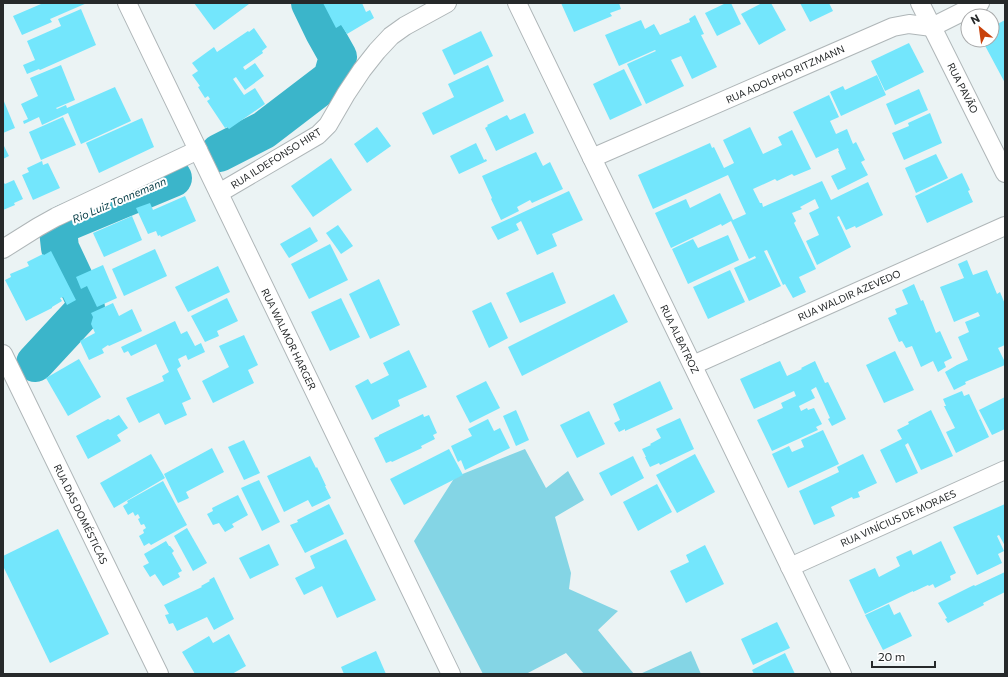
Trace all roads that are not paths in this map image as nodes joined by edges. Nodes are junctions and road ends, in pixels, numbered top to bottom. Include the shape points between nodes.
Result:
1 (127, 3) edge
2 (446, 3) edge
3 (517, 3) edge
4 (920, 3) edge
5 (980, 3) edge
6 (932, 27) junction
7 (198, 150) junction
8 (592, 158) junction
9 (1005, 173) edge
10 (219, 193) junction
11 (1005, 226) edge
12 (3, 249) edge
13 (5, 364) edge
14 (692, 365) junction
15 (1005, 470) edge
16 (790, 567) junction
17 (158, 674) edge
18 (452, 674) edge
19 (842, 674) edge

1 - 7 street, RUA WALMOR HARGER
2 - 10 street, RUA ILDEFONSO HIRT via 391,36 362,70 328,125 318,135
3 - 8 street, RUA ALBATROZ
4 - 6 street, RUA PAVÃO
5 - 6 street
6 - 8 street, RUA ADOLPHO RITZMANN via 909,24 893,27
6 - 9 street, RUA PAVÃO
7 - 10 street, RUA WALMOR HARGER
7 - 12 street via 56,217
8 - 14 street, RUA ALBATROZ
10 - 18 street, RUA WALMOR HARGER
11 - 14 street, RUA WALDIR AZEVEDO
13 - 17 street, RUA DAS DOMÉSTICAS
14 - 16 street, RUA ALBATROZ
15 - 16 street, RUA VINÍCIUS DE MORAES
16 - 19 street, RUA ALBATROZ

